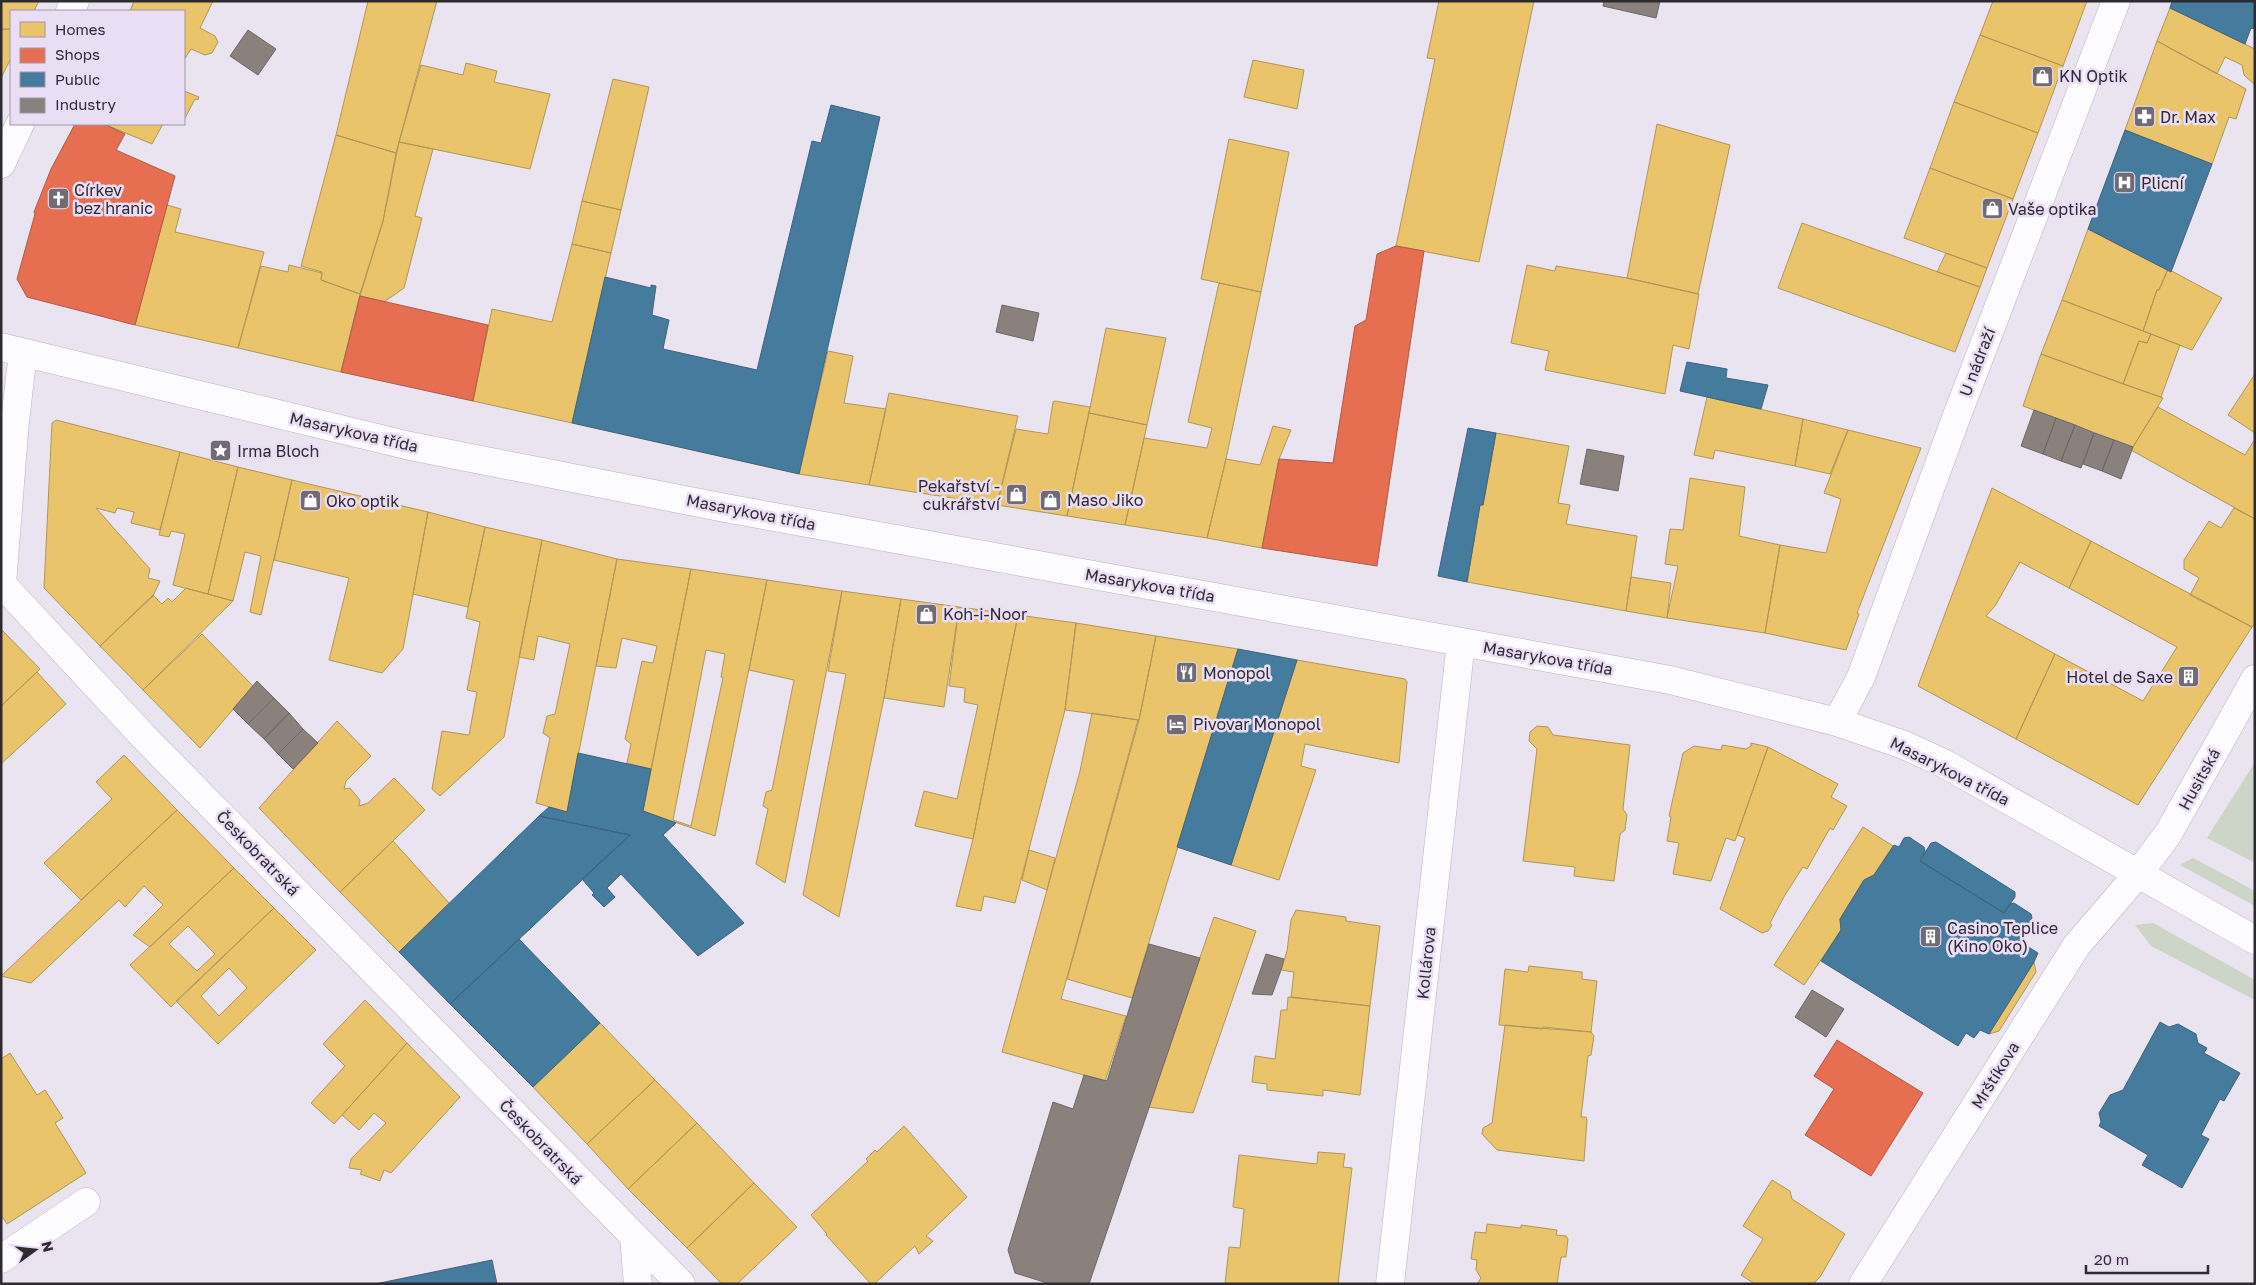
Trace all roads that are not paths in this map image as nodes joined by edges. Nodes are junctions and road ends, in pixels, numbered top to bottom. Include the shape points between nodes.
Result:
1 (2116, 1) edge
2 (20, 125) edge
3 (1, 164) edge
4 (12, 350) edge
5 (1461, 642) junction
6 (2255, 680) edge
7 (1837, 722) junction
8 (2138, 874) junction
9 (2255, 940) edge
10 (86, 1202) dead end
11 (634, 1236) junction
12 (1, 1259) edge
13 (638, 1284) edge
14 (681, 1284) edge
15 (1390, 1284) edge
16 (1863, 1284) edge

1 - 7 street, U nádraží via 1956,418 1861,677
2 - 3 street
4 - 5 street, Masarykova třída via 410,446 725,508
4 - 11 street, Českobratrská via 14,421 2,584 143,736
5 - 7 street, Masarykova třída via 1670,680
5 - 15 street, Kollárova
6 - 8 street, Husitská via 2168,834
7 - 8 street, Masarykova třída via 1904,745 1944,764
8 - 9 street, Masarykova třída
8 - 16 street, Mrštíkova via 2077,945
10 - 12 street
11 - 13 street
11 - 14 street, Českobratrská

